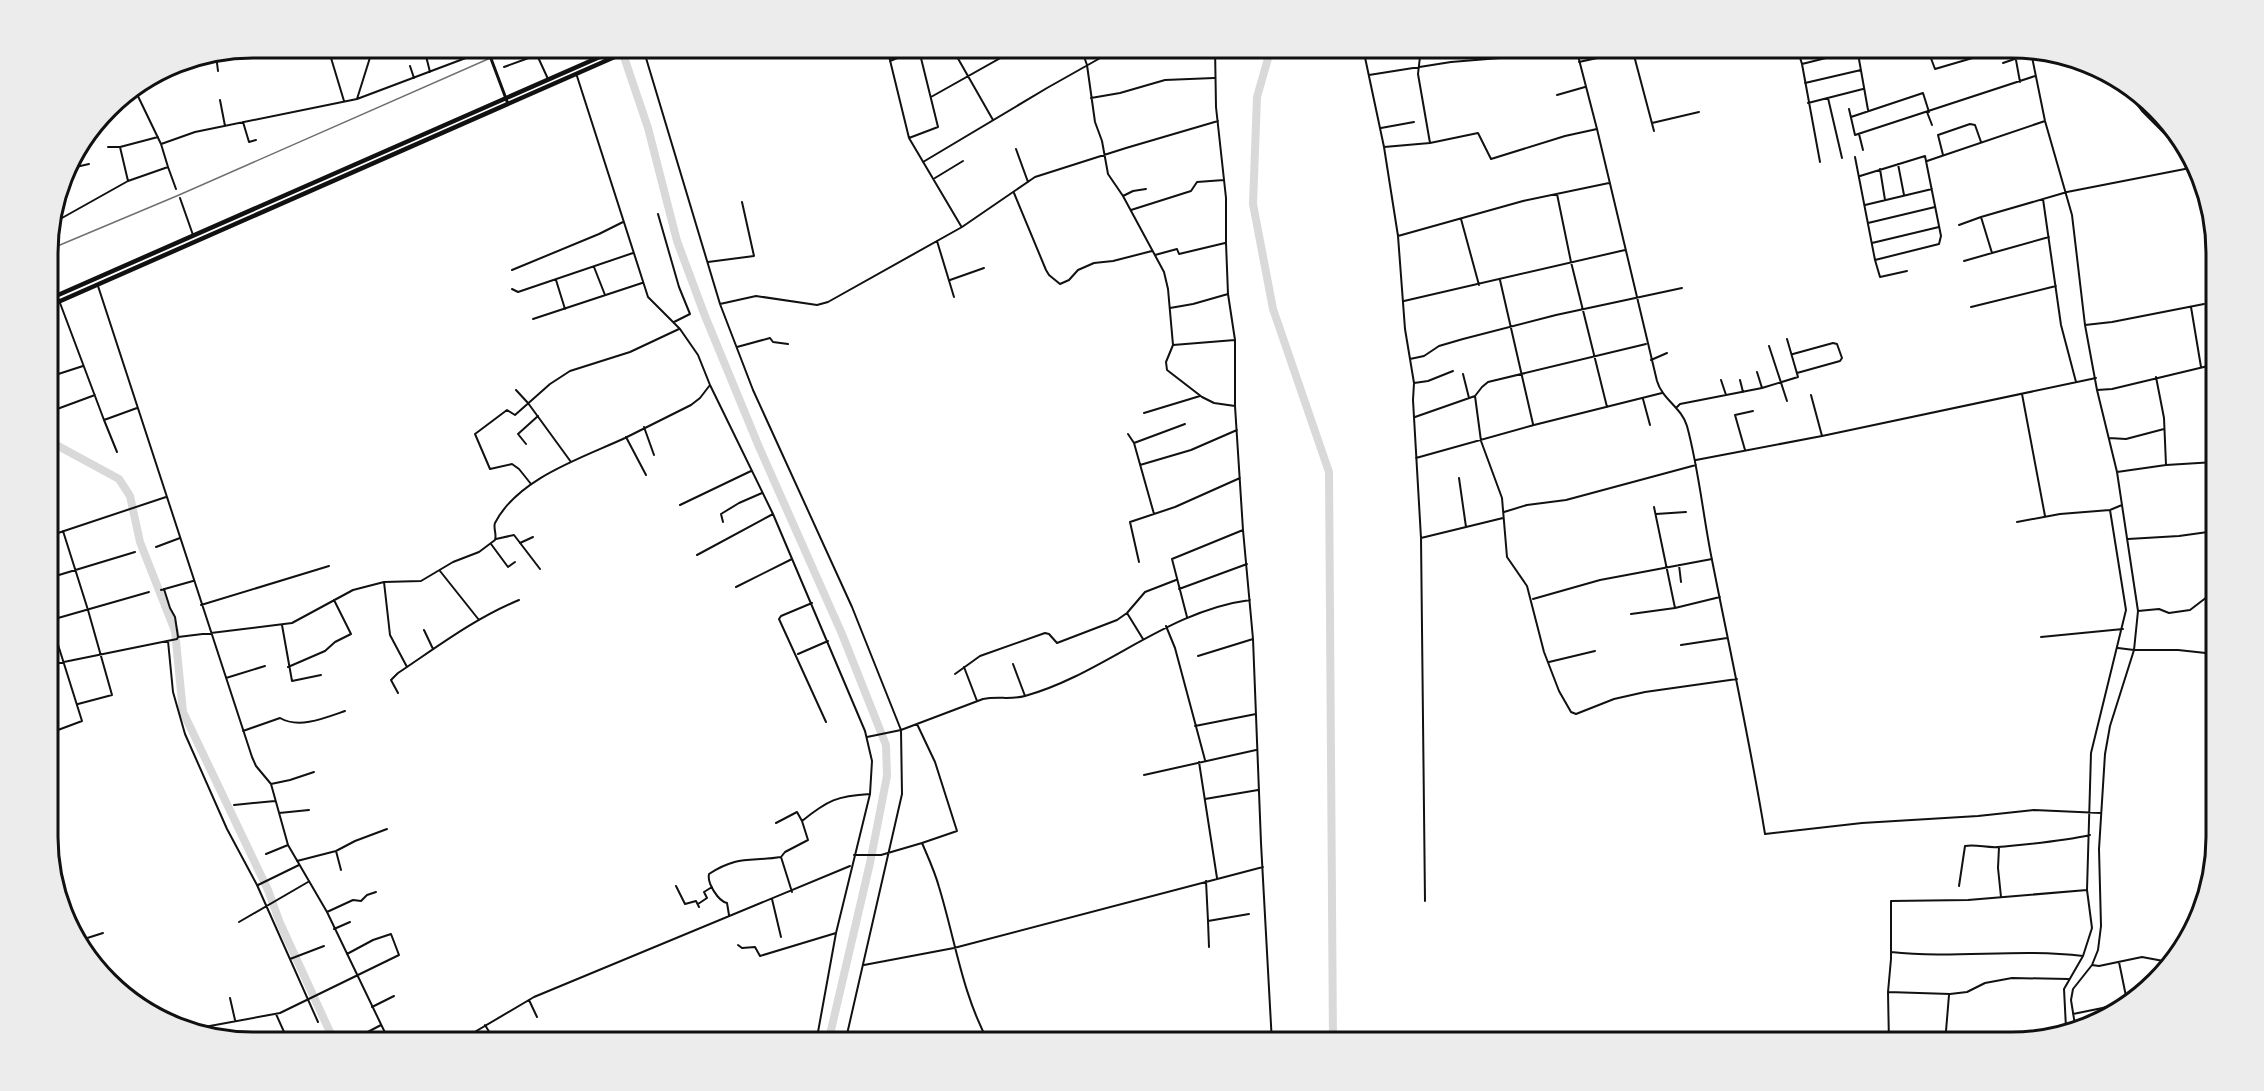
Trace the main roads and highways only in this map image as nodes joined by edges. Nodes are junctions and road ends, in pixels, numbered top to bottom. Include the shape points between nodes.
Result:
1 (603, 58) edge
2 (606, 58) edge
3 (506, 101) junction
4 (464, 120) junction
5 (59, 294) edge
6 (59, 301) edge

1 - 3 highway via 548,79
2 - 3 highway
3 - 4 highway
4 - 5 highway
4 - 6 highway

